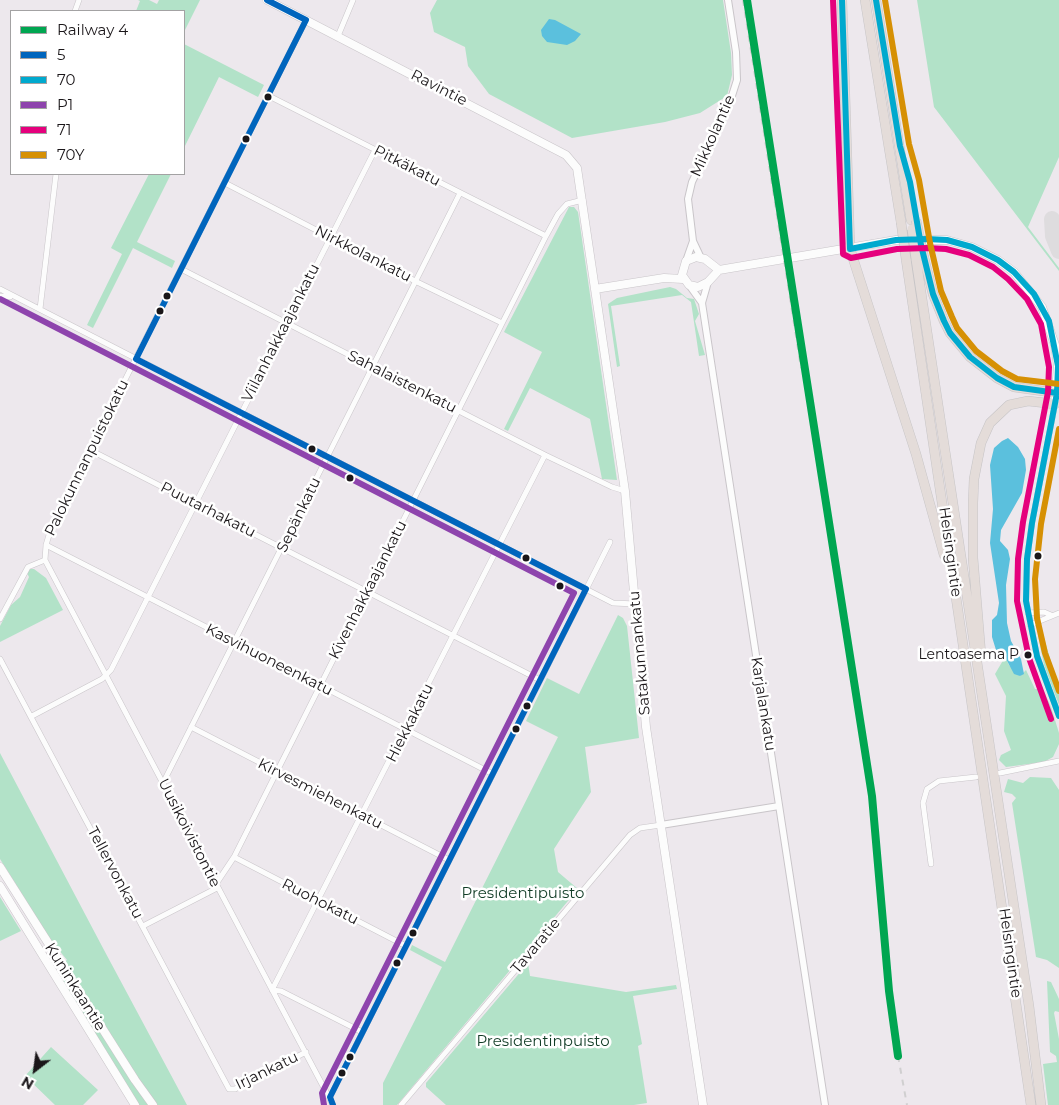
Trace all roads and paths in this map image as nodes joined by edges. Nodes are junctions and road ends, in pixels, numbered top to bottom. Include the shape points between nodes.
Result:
1 (267, 0) edge
2 (354, 0) edge
3 (728, 0) edge
4 (842, 0) edge
5 (865, 0) edge
6 (876, 0) edge
7 (306, 20) junction
8 (338, 36) junction
9 (269, 96) junction
10 (375, 150) junction
11 (56, 175) edge
12 (225, 183) junction
13 (460, 193) junction
14 (583, 200) junction
15 (546, 236) junction
16 (330, 237) junction
17 (693, 241) junction
18 (850, 249) junction
19 (920, 258) junction
20 (705, 260) junction
21 (686, 261) junction
22 (181, 269) junction
23 (682, 270) junction
24 (718, 270) junction
25 (664, 278) junction
26 (709, 280) junction
27 (416, 282) junction
28 (686, 282) junction
29 (0, 289) edge
30 (595, 289) junction
31 (0, 296) edge
32 (13, 297) junction
33 (702, 303) junction
34 (40, 309) junction
35 (287, 323) junction
36 (502, 323) junction
37 (136, 359) junction
38 (373, 367) junction
39 (1057, 393) junction
40 (1055, 404) junction
41 (459, 411) junction
42 (241, 413) junction
43 (90, 450) junction
44 (545, 455) junction
45 (328, 457) junction
46 (626, 491) junction
47 (413, 501) junction
48 (196, 503) junction
49 (610, 542) dead end
50 (499, 544) junction
51 (46, 545) junction
52 (282, 548) junction
53 (46, 560) junction
54 (586, 589) junction
55 (368, 592) junction
56 (148, 597) junction
57 (636, 604) junction
58 (958, 607) junction
59 (1028, 613) junction
60 (1059, 613) edge
61 (1051, 615) junction
62 (0, 618) edge
63 (1030, 626) junction
64 (455, 635) junction
65 (234, 642) junction
66 (0, 658) edge
67 (106, 676) junction
68 (540, 680) junction
69 (320, 686) junction
70 (32, 716) junction
71 (1059, 716) edge
72 (986, 725) junction
73 (191, 727) junction
74 (406, 730) junction
75 (1059, 761) edge
76 (277, 772) junction
77 (1000, 772) dead end
78 (493, 774) junction
79 (976, 777) dead end
80 (163, 783) junction
81 (779, 806) junction
82 (362, 816) junction
83 (660, 825) junction
84 (234, 857) junction
85 (449, 860) junction
86 (931, 864) dead end
87 (0, 867) edge
88 (0, 886) edge
89 (217, 886) junction
90 (319, 902) junction
91 (143, 926) junction
92 (406, 946) junction
93 (272, 990) junction
94 (362, 1032) junction
95 (306, 1052) junction
96 (229, 1089) joint
97 (330, 1097) junction
98 (135, 1105) edge
99 (153, 1105) edge
100 (333, 1105) edge
101 (401, 1105) edge
102 (703, 1105) edge
103 (825, 1105) edge
104 (1031, 1105) edge
105 (1041, 1105) edge

1 - 7 main road, Ravintie
2 - 8 street
3 - 17 street, Mikkolantie via 737,80 729,106 690,190 688,206
4 - 18 highway
5 - 58 highway, Helsingintie, bridge
6 - 19 highway, Helsingintie, bridge
7 - 8 main road, Ravintie
7 - 9 street, Palokunnanpuistokatu
8 - 14 main road, Ravintie via 566,155 577,168
9 - 10 street, Pitkäkatu
9 - 12 street, Palokunnanpuistokatu
10 - 13 street, Pitkäkatu
10 - 16 street, Viilanhakkaajankatu
11 - 34 street
12 - 16 street, Nirkkolankatu
12 - 22 street, Palokunnanpuistokatu
13 - 15 street, Pitkäkatu
13 - 27 street, Sepänkatu
14 - 15 street, Kivenhakkaajankatu via 567,204
14 - 30 main road, Satakunnankatu
15 - 36 street, Kivenhakkaajankatu
16 - 27 street, Nirkkolankatu
16 - 35 street, Viilanhakkaajankatu
17 - 20 street
17 - 21 street
18 - 24 main road
18 - 39 main road via 926,238 959,243 998,260 1025,283 1049,321 1058,366
18 - 58 highway via 916,454
19 - 39 highway via 944,322 970,357 1014,387
19 - 72 highway, Helsingintie
20 - 21 main road via 696,257
20 - 24 main road
20 - 26 main road via 712,269
21 - 23 main road
22 - 35 street, Sahalaistenkatu
22 - 37 street, Palokunnanpuistokatu
23 - 25 main road
23 - 28 main road
24 - 26 main road
25 - 28 main road
25 - 30 main road
26 - 28 main road via 698,287
26 - 33 street, Karjalankatu
27 - 36 street, Nirkkolankatu
27 - 38 street, Sepänkatu
28 - 33 street, Karjalankatu
29 - 32 street
30 - 46 main road, Satakunnankatu
31 - 32 street
32 - 34 street
33 - 81 street, Karjalankatu
34 - 37 street
35 - 38 street, Sahalaistenkatu
35 - 42 street, Viilanhakkaajankatu
36 - 41 street, Kivenhakkaajankatu
37 - 42 street
37 - 43 street, Palokunnanpuistokatu
38 - 41 street, Sahalaistenkatu
38 - 45 street, Sepänkatu
39 - 40 main road
40 - 59 street via 1027,560
40 - 72 highway via 1028,401 1002,409 990,423 977,458 973,558
41 - 44 street, Sahalaistenkatu
41 - 47 street, Kivenhakkaajankatu
42 - 45 street
42 - 48 street, Viilanhakkaajankatu
43 - 48 street, Puutarhakatu
43 - 51 street, Palokunnanpuistokatu via 52,525
44 - 46 street, Sahalaistenkatu
44 - 50 street, Hiekkakatu
45 - 47 street
45 - 52 street, Sepänkatu
46 - 57 main road, Satakunnankatu
47 - 50 street
47 - 55 street, Kivenhakkaajankatu
48 - 52 street, Puutarhakatu
48 - 56 street, Viilanhakkaajankatu
49 - 54 street
50 - 54 street
50 - 64 street, Hiekkakatu
51 - 53 street, Palokunnanpuistokatu
51 - 56 street, Kasvihuoneenkatu
52 - 55 street, Puutarhakatu
52 - 65 street, Sepänkatu
53 - 62 street via 28,567
53 - 67 street, Uusikoivistontie
54 - 57 street via 613,603
54 - 68 street
55 - 64 street, Puutarhakatu
55 - 69 street, Kivenhakkaajankatu
56 - 65 street, Kasvihuoneenkatu
56 - 67 street, Viilanhakkaajankatu
57 - 83 main road, Satakunnankatu via 646,727
58 - 104 highway, Helsingintie
59 - 61 street
59 - 63 street
60 - 61 street
61 - 63 street
63 - 71 street via 1037,656
64 - 68 street, Puutarhakatu
64 - 74 street, Hiekkakatu
65 - 69 street, Kasvihuoneenkatu
65 - 73 street, Sepänkatu
66 - 70 street, Tellervonkatu
67 - 70 street
67 - 80 street, Uusikoivistontie
68 - 78 street
69 - 74 street, Kasvihuoneenkatu
69 - 76 street, Kivenhakkaajankatu
70 - 91 street, Tellervonkatu
72 - 105 highway, Helsingintie
73 - 76 street, Kirvesmiehenkatu
73 - 80 street, Sepänkatu
74 - 78 street, Kasvihuoneenkatu
74 - 82 street, Hiekkakatu
75 - 77 street
76 - 82 street, Kirvesmiehenkatu
76 - 84 street, Kivenhakkaajankatu
78 - 85 street
79 - 86 street via 939,782 927,789 923,803
80 - 89 street, Uusikoivistontie
81 - 83 street, Tavaratie
81 - 103 street, Karjalankatu
82 - 85 street, Kirvesmiehenkatu
82 - 90 street, Hiekkakatu
83 - 101 street, Tavaratie via 640,828 630,835
83 - 102 main road, Satakunnankatu
84 - 89 street, Kivenhakkaajankatu
84 - 90 street, Ruohokatu
85 - 92 street
87 - 99 main road, Kuninkaantie
88 - 98 main road, Kuninkaantie
89 - 91 street
89 - 93 street, Uusikoivistontie
90 - 92 street, Ruohokatu
90 - 93 street, Hiekkakatu
91 - 96 street, Tellervonkatu
92 - 94 street
93 - 94 street via 281,991
93 - 95 street, Uusikoivistontie
94 - 97 street
95 - 96 street, Irjankatu via 234,1090
95 - 97 street, Uusikoivistontie
97 - 100 street, Uusikoivistontie

